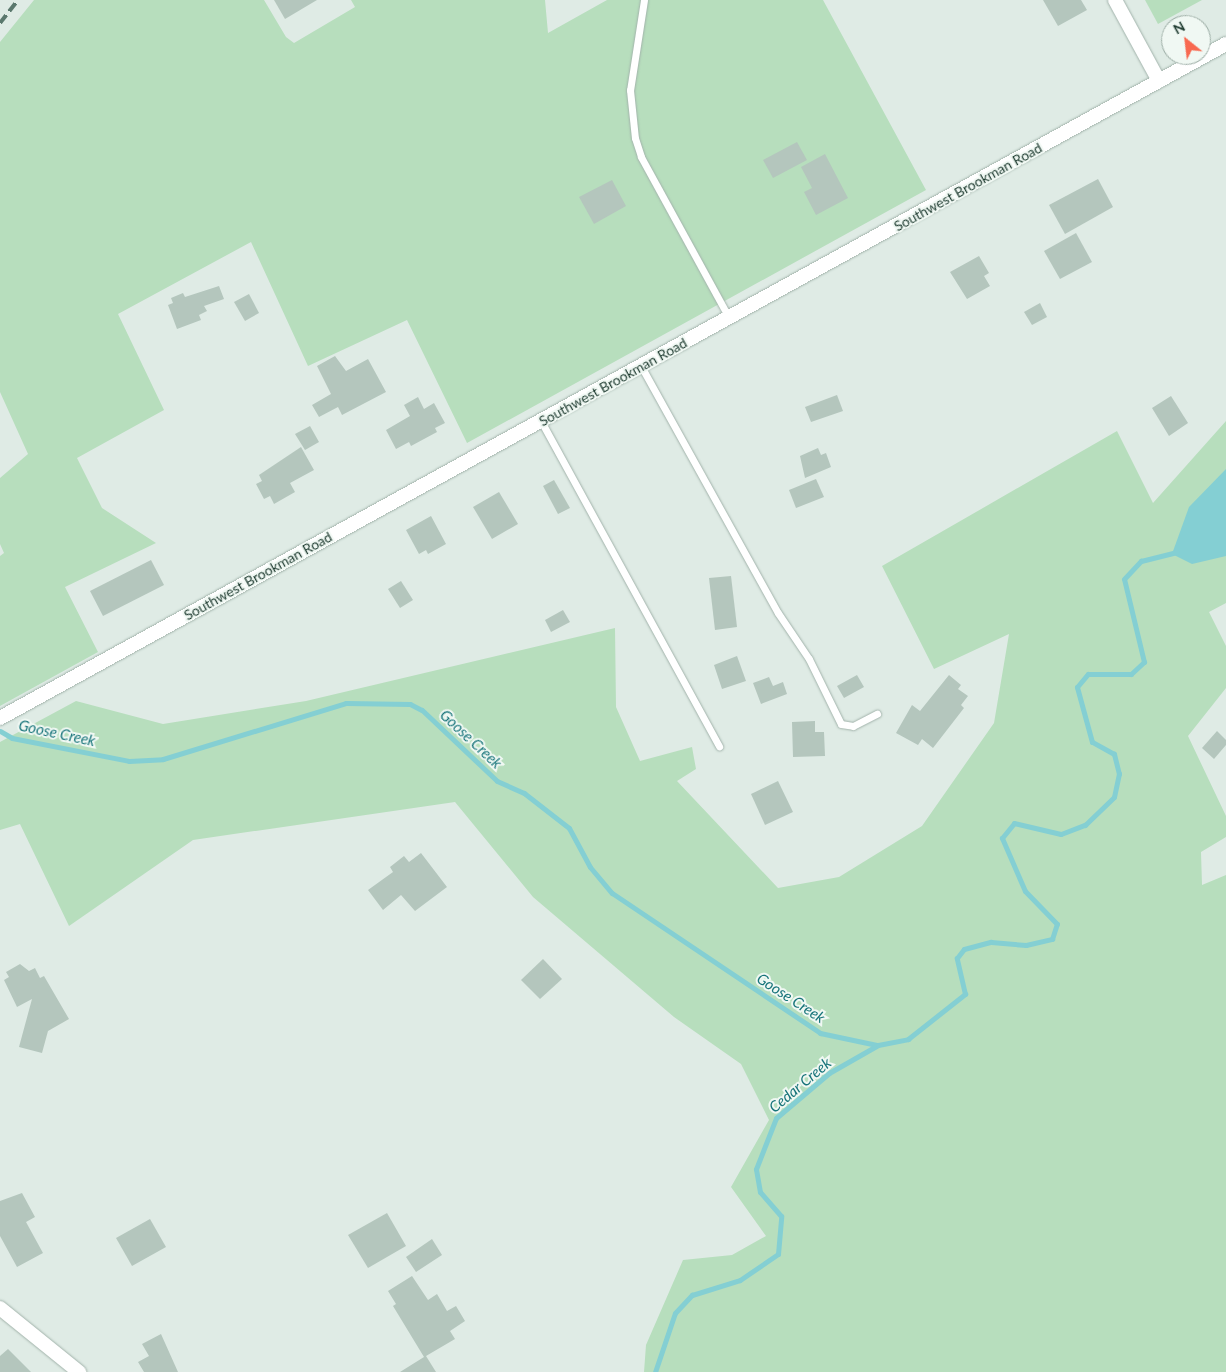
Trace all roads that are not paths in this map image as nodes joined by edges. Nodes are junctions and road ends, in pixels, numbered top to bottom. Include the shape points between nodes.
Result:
1 (644, 0) edge
2 (1115, 0) edge
3 (1226, 44) edge
4 (1159, 82) junction
5 (729, 318) junction
6 (641, 366) junction
7 (541, 421) junction
8 (877, 714) dead end
9 (0, 718) edge
10 (719, 746) dead end
11 (0, 1308) edge
12 (79, 1372) edge

1 - 5 lane via 630,90 635,138 642,157
2 - 4 street
3 - 4 street, Southwest Brookman Road
4 - 5 street, Southwest Brookman Road
5 - 6 street, Southwest Brookman Road
6 - 7 street, Southwest Brookman Road
6 - 8 lane via 778,613 810,659 841,724 853,726
7 - 9 street, Southwest Brookman Road
7 - 10 lane
11 - 12 street

